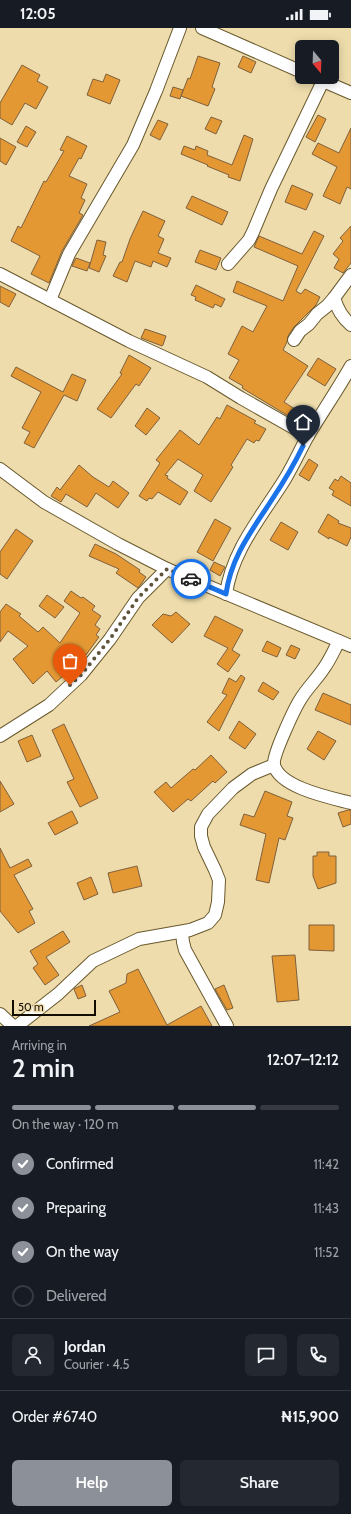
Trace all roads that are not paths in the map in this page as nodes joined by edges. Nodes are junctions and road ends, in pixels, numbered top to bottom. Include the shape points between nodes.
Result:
1 (180, 28) edge
2 (202, 28) edge
3 (295, 69) edge
4 (317, 84) edge
5 (330, 84) edge
6 (351, 93) edge
7 (228, 264) dead end
8 (0, 274) edge
9 (351, 275) edge
10 (334, 298) junction
11 (50, 300) junction
12 (351, 325) edge
13 (294, 340) dead end
14 (351, 366) edge
15 (308, 436) junction
16 (0, 469) edge
17 (167, 569) junction
18 (226, 594) junction
19 (339, 641) junction
20 (351, 646) edge
21 (0, 736) edge
22 (274, 765) junction
23 (351, 803) edge
24 (182, 932) junction
25 (0, 1014) edge
26 (13, 1026) edge
27 (18, 1026) edge
28 (227, 1026) edge

1 - 11 street via 132,144 69,254
2 - 3 street
4 - 7 street via 253,232
5 - 6 street
8 - 11 street
9 - 10 street
10 - 12 street via 342,317
10 - 13 street
11 - 15 street via 129,341 207,377
14 - 15 street
15 - 18 street via 293,466 236,558 228,578
16 - 17 street via 44,502
17 - 18 street
17 - 21 street via 138,598 81,675 49,705
18 - 19 street
19 - 20 street
19 - 22 street via 325,668 299,701 275,754
22 - 23 street via 289,782 300,788
22 - 24 street via 252,774 233,788 208,814 201,826 204,847 218,880 218,902 215,915 208,923
24 - 27 street via 139,939 93,961 58,994
24 - 28 street via 185,950
25 - 26 street

